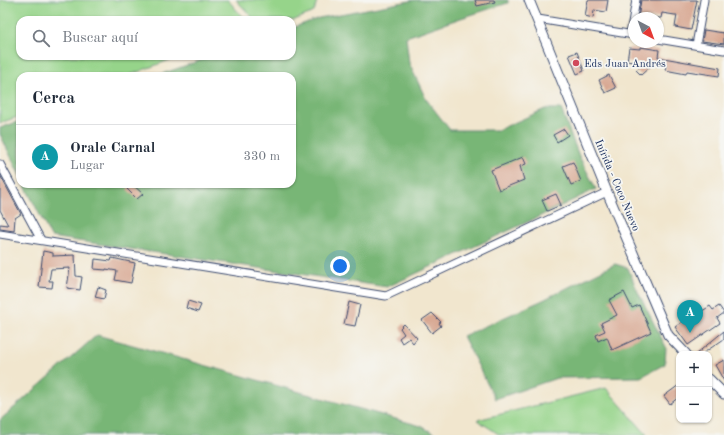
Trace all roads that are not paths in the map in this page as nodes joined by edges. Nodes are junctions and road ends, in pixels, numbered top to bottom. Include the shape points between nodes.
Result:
1 (529, 0) edge
2 (636, 0) edge
3 (704, 0) edge
4 (635, 12) edge
5 (538, 19) junction
6 (628, 33) edge
7 (664, 40) edge
8 (696, 45) junction
9 (724, 50) edge
10 (0, 164) edge
11 (607, 192) junction
12 (0, 234) edge
13 (40, 240) junction
14 (683, 351) edge
15 (712, 382) edge
16 (724, 394) edge

1 - 5 street, Inírida - Coco Nuevo
2 - 4 street
3 - 8 street
5 - 6 street
5 - 11 street, Inírida - Coco Nuevo
7 - 8 street
8 - 9 street
10 - 13 street
11 - 13 street via 386,296
11 - 14 street, Inírida - Coco Nuevo via 668,335
12 - 13 street
15 - 16 street

